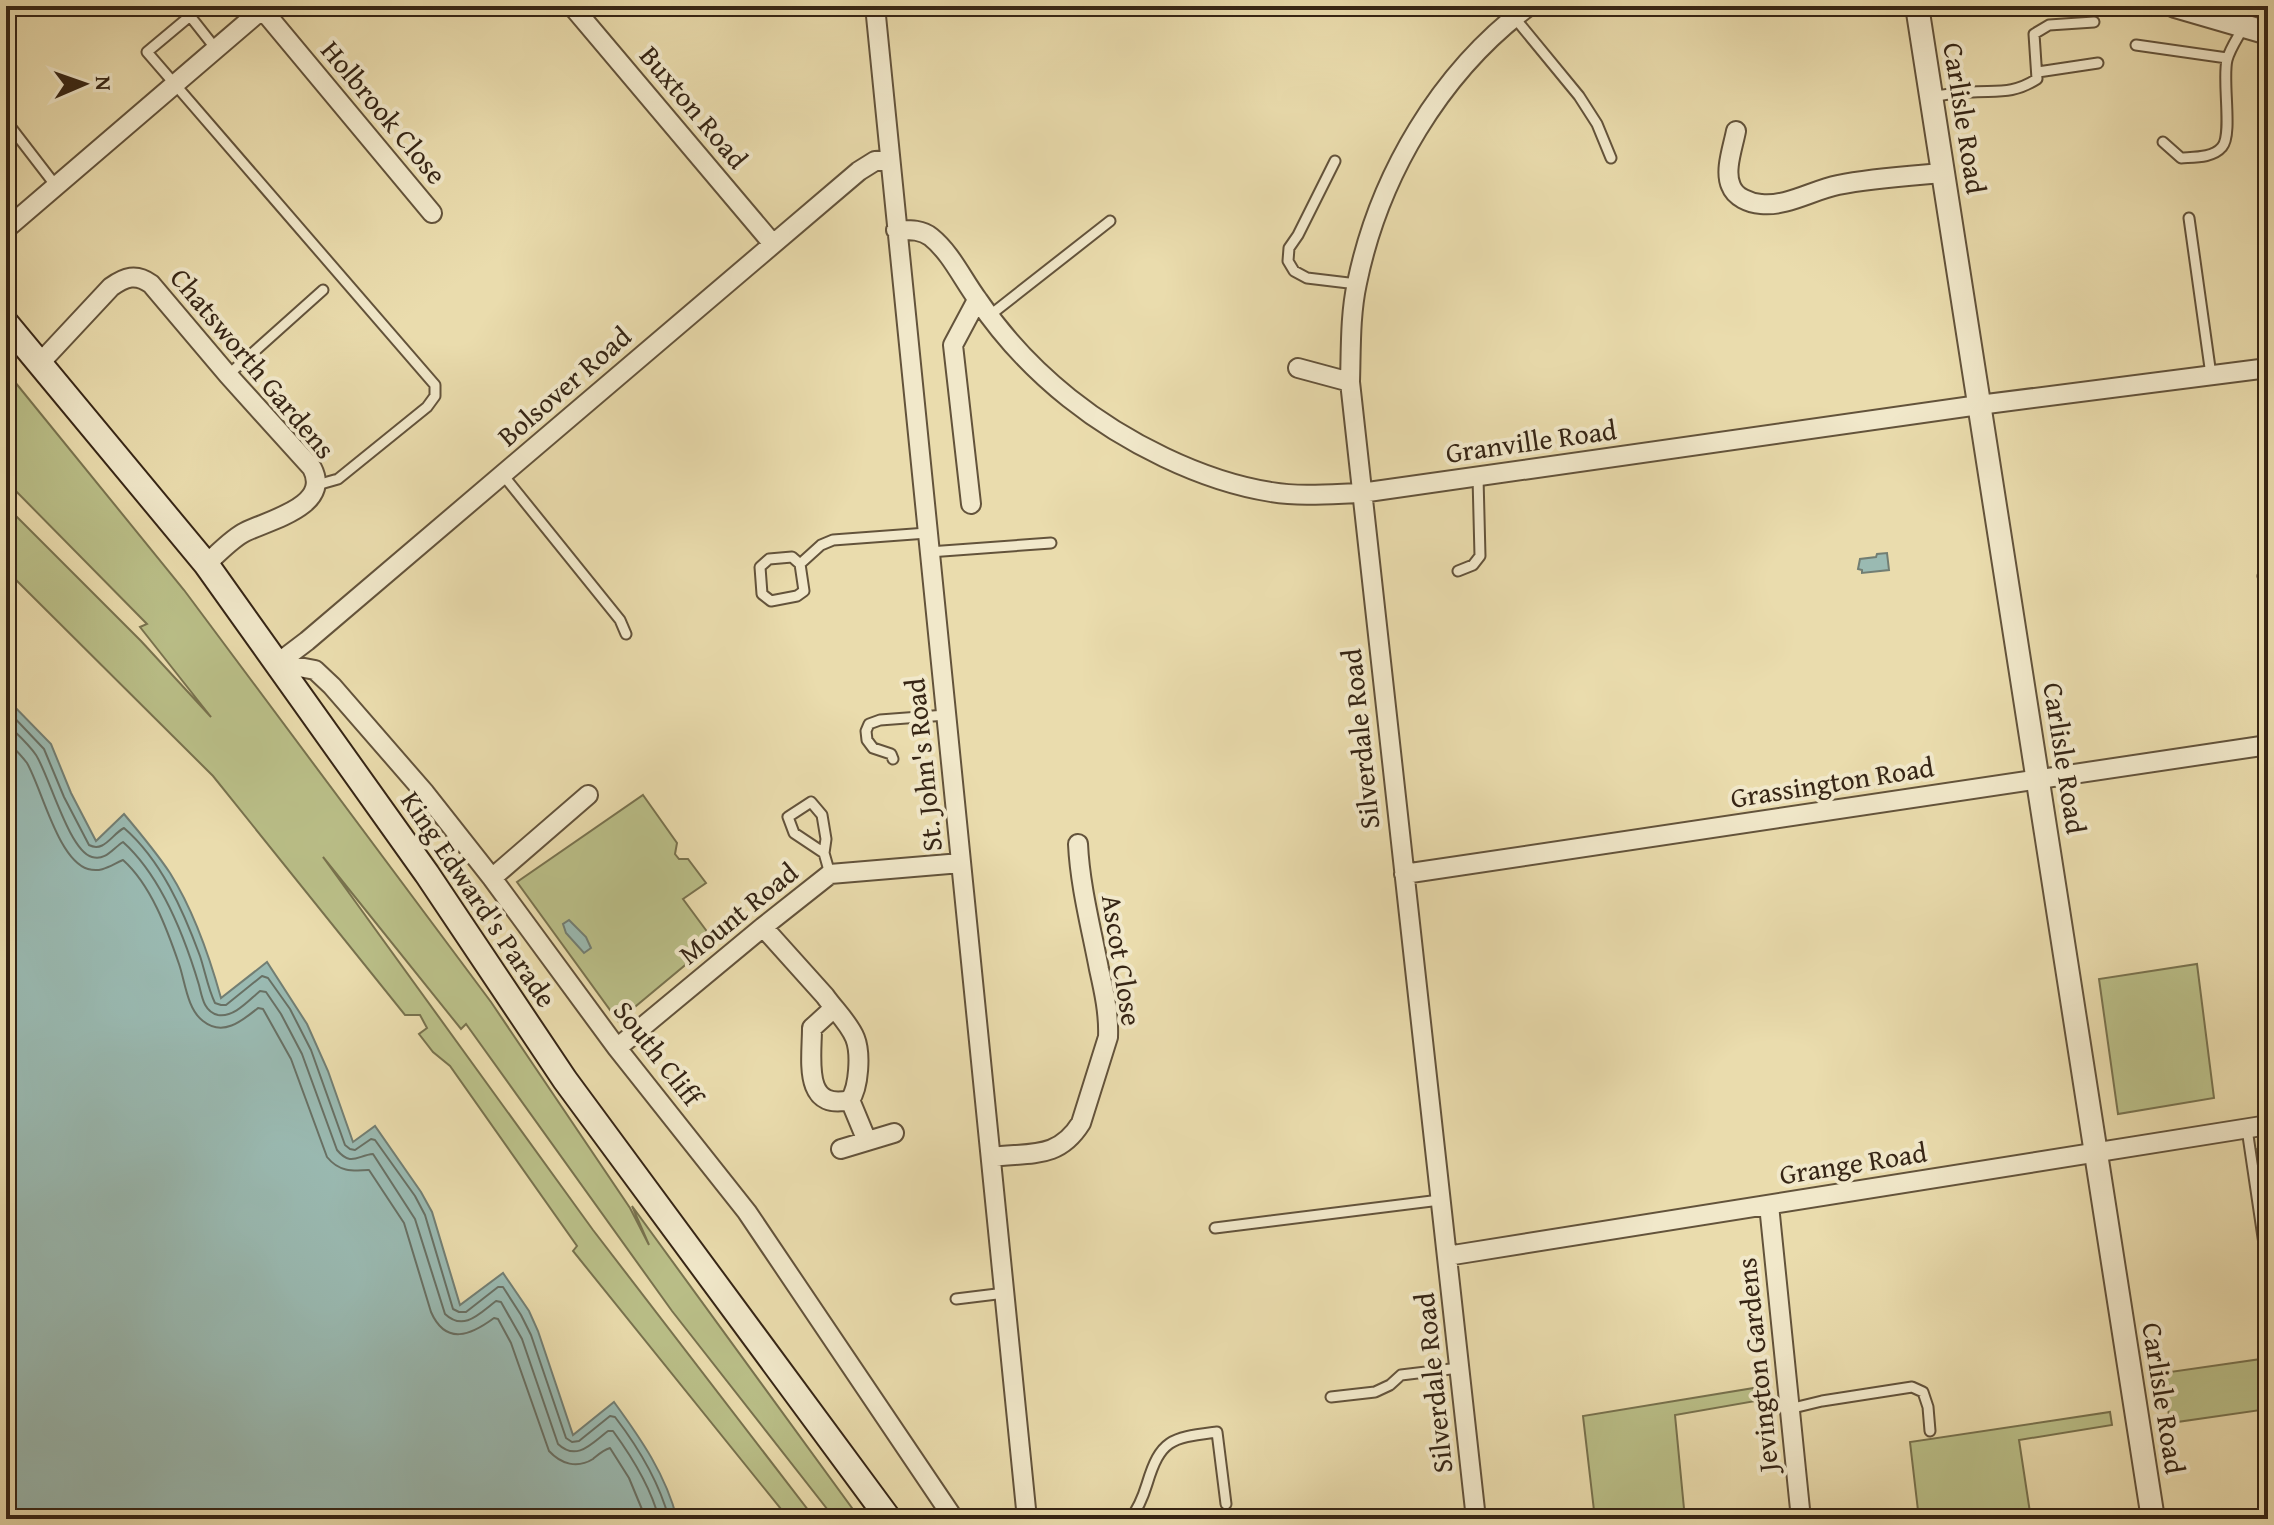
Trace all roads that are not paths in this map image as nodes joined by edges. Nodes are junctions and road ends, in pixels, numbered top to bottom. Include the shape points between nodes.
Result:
1 (202, 6) edge
2 (572, 6) edge
3 (875, 6) edge
4 (1917, 6) edge
5 (2175, 6) edge
6 (264, 8) edge
7 (1522, 12) edge
8 (190, 16) junction
9 (2094, 22) dead end
10 (2244, 26) junction
11 (2268, 33) edge
12 (2136, 45) dead end
13 (216, 49) junction
14 (2227, 58) junction
15 (2098, 63) dead end
16 (2038, 72) junction
17 (174, 85) junction
18 (1931, 97) junction
19 (6, 121) edge
20 (1736, 131) dead end
21 (2163, 142) dead end
22 (1611, 158) dead end
23 (890, 160) junction
24 (1335, 161) dead end
25 (1943, 173) junction
26 (56, 186) junction
27 (432, 213) dead end
28 (2189, 218) dead end
29 (1110, 221) dead end
30 (6, 229) edge
31 (896, 230) junction
32 (773, 244) junction
33 (1357, 284) junction
34 (323, 290) dead end
35 (977, 300) junction
36 (989, 316) junction
37 (6, 323) edge
38 (40, 363) junction
39 (1298, 368) dead end
40 (2268, 368) edge
41 (228, 375) junction
42 (2211, 375) junction
43 (1350, 382) junction
44 (1979, 405) junction
45 (503, 475) junction
46 (1478, 477) junction
47 (317, 485) junction
48 (1361, 493) junction
49 (971, 504) dead end
50 (927, 533) junction
51 (1051, 543) dead end
52 (929, 552) junction
53 (206, 564) junction
54 (800, 564) junction
55 (1458, 571) dead end
56 (2263, 576) dead end
57 (2268, 596) edge
58 (626, 634) dead end
59 (278, 663) junction
60 (946, 715) junction
61 (2268, 745) edge
62 (893, 759) dead end
63 (2038, 779) junction
64 (588, 795) dead end
65 (1078, 844) dead end
66 (824, 853) junction
67 (961, 863) junction
68 (830, 874) junction
69 (1404, 874) junction
70 (492, 878) junction
71 (763, 927) junction
72 (834, 1008) junction
73 (617, 1048) junction
74 (850, 1100) junction
75 (2268, 1125) edge
76 (2247, 1129) junction
77 (894, 1133) dead end
78 (867, 1141) junction
79 (841, 1149) dead end
80 (2096, 1153) junction
81 (991, 1157) junction
82 (1440, 1200) junction
83 (1769, 1205) junction
84 (1215, 1228) dead end
85 (1447, 1256) junction
86 (2268, 1271) edge
87 (1005, 1293) junction
88 (956, 1299) dead end
89 (1459, 1368) junction
90 (1331, 1397) dead end
91 (1789, 1409) junction
92 (1930, 1431) dead end
93 (1226, 1504) dead end
94 (889, 1519) edge
95 (954, 1519) edge
96 (1027, 1519) edge
97 (1130, 1519) edge
98 (1476, 1519) edge
99 (1801, 1519) edge
100 (2153, 1519) edge

1 - 8 lane
2 - 32 street, Buxton Road
3 - 23 street, St. John's Road
4 - 18 street, Carlisle Road
5 - 10 street
6 - 13 street
6 - 27 street, Holbrook Close
7 - 22 lane via 1597,124
7 - 33 street, Silverdale Road via 1477,53 1427,116 1386,191
8 - 13 lane
8 - 17 lane via 147,52
9 - 16 lane via 2049,25 2034,34
10 - 11 street
10 - 14 lane
12 - 14 lane
13 - 17 street
14 - 21 lane via 2227,139 2222,147 2213,154 2181,158
15 - 16 lane
16 - 18 lane via 2037,79 2024,87
17 - 26 street
17 - 47 lane via 435,385 427,407 338,479
18 - 25 street, Carlisle Road
19 - 26 lane
20 - 25 street via 1728,175 1731,187 1739,197 1761,205 1849,183
23 - 31 street, St. John's Road
23 - 32 street, Bolsover Road via 875,161 859,171
24 - 33 lane via 1289,248 1288,261 1307,278
25 - 44 street, Carlisle Road
26 - 30 street
28 - 42 lane
29 - 36 lane
31 - 35 street, Granville Road via 929,235
31 - 50 street, St. John's Road
32 - 45 street, Bolsover Road
33 - 43 street, Silverdale Road
34 - 41 lane
35 - 36 street, Granville Road
35 - 49 street via 953,345
36 - 48 street, Granville Road via 1070,399 1183,466 1271,492
37 - 38 main road, King Edward's Parade
38 - 41 street, Chatsworth Gardens via 111,287 133,277 151,284
38 - 53 main road, King Edward's Parade
39 - 43 street
40 - 42 street, Granville Road
41 - 47 street, Chatsworth Gardens via 312,468
42 - 44 street, Granville Road
43 - 48 street, Silverdale Road
44 - 46 street, Granville Road
44 - 63 street, Carlisle Road
45 - 58 lane
45 - 59 street, Bolsover Road
46 - 48 street, Granville Road
46 - 55 lane via 1480,556
47 - 53 street, Chatsworth Gardens via 301,506 242,533
48 - 69 street, Silverdale Road
50 - 52 street, St. John's Road
50 - 54 lane via 833,540
51 - 52 lane
52 - 60 street, St. John's Road
53 - 59 main road, King Edward's Parade
54 - 54 lane via 804,591 771,601 762,594 760,567 769,559 792,557
56 - 57 lane
59 - 70 street, South Cliff via 315,670 332,686
59 - 94 main road, King Edward's Parade via 565,1080
60 - 62 lane via 869,724 867,740
60 - 67 street, St. John's Road
61 - 63 street, Grassington Road
63 - 69 street, Grassington Road
63 - 80 street, Carlisle Road
64 - 70 street
65 - 81 street, Ascot Close via 1108,1037 1074,1135 1048,1152
66 - 66 lane via 822,815 811,802 788,817 794,833
66 - 68 lane
67 - 68 street, Mount Road
67 - 81 street, St. John's Road
68 - 71 street, Mount Road
69 - 82 street, Silverdale Road
70 - 73 street, South Cliff
71 - 72 street
71 - 73 street, Mount Road
72 - 74 street via 857,1043 858,1080
72 - 74 street via 812,1028 814,1087 826,1099
73 - 95 street, South Cliff via 747,1212
74 - 78 street
75 - 76 street, Grange Road
76 - 80 street, Grange Road
76 - 86 lane
77 - 78 street
78 - 79 street
80 - 83 street, Grange Road
80 - 100 street, Carlisle Road
81 - 87 street, St. John's Road
82 - 84 lane
82 - 85 street, Silverdale Road
83 - 85 street, Grange Road
83 - 91 street, Jevington Gardens
85 - 89 street, Silverdale Road
87 - 88 lane
87 - 96 street, St. John's Road
89 - 90 lane via 1401,1375 1375,1392
89 - 98 street, Silverdale Road
91 - 92 lane via 1912,1387 1923,1392
91 - 99 street, Jevington Gardens
93 - 97 lane via 1217,1432 1189,1435 1162,1449

